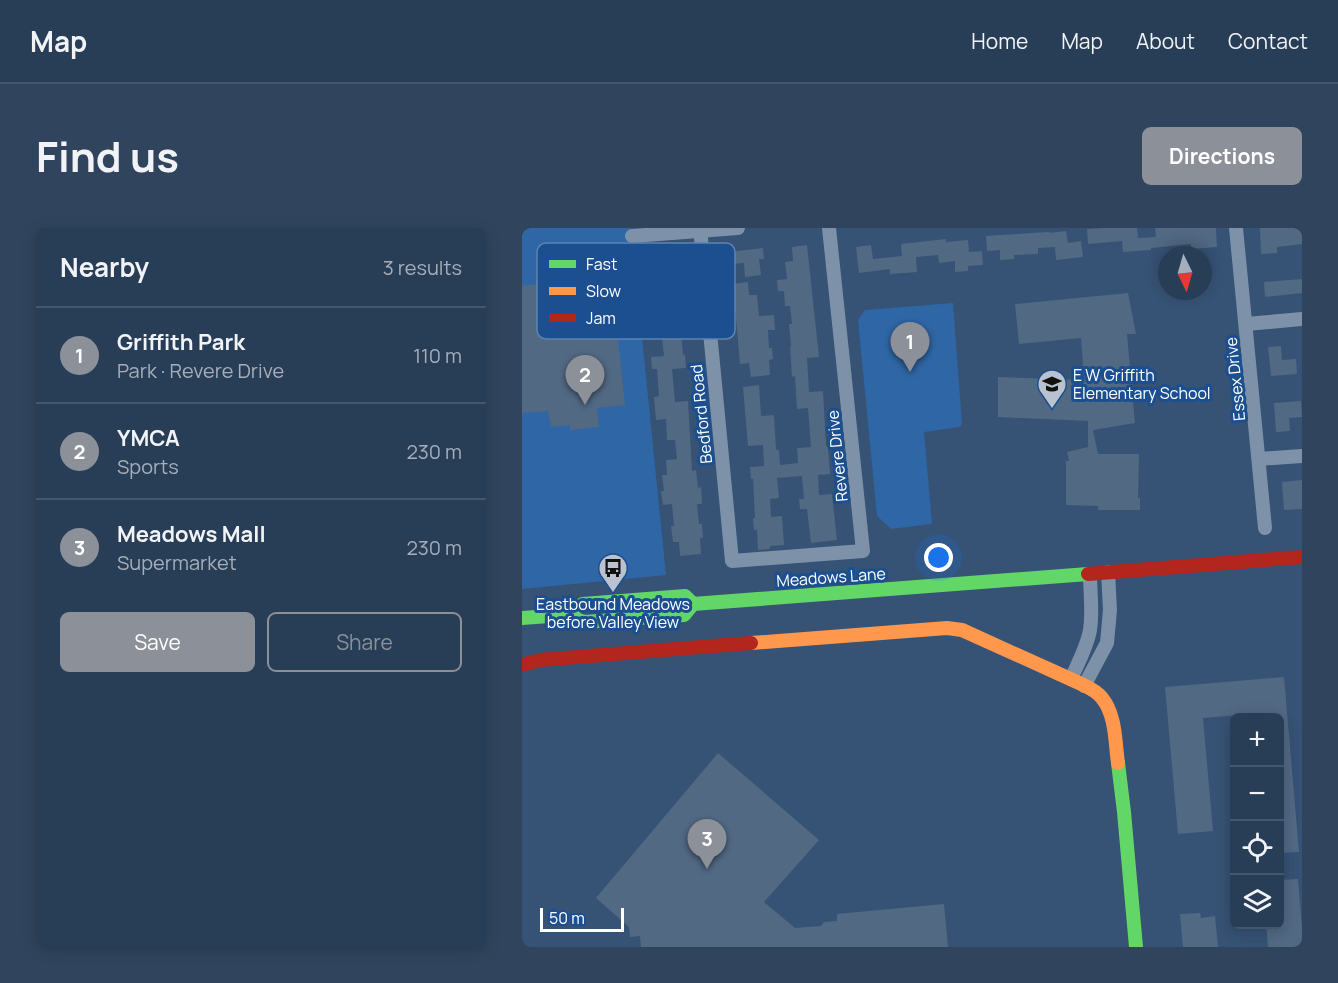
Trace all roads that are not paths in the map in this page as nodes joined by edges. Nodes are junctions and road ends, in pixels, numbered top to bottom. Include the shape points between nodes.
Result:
1 (738, 228) edge
2 (829, 228) edge
3 (1236, 228) edge
4 (700, 230) edge
5 (632, 236) dead end
6 (1302, 319) edge
7 (1246, 324) junction
8 (711, 339) edge
9 (1302, 456) edge
10 (1259, 459) junction
11 (1265, 528) dead end
12 (1302, 557) edge
13 (732, 561) joint
14 (1205, 565) junction
15 (1108, 572) junction
16 (1090, 574) junction
17 (972, 583) junction
18 (522, 618) edge
19 (522, 665) edge
20 (1071, 679) junction
21 (1084, 686) junction
22 (1136, 947) edge

1 - 4 street
2 - 13 street, Revere Drive via 863,551
3 - 7 street, Essex Drive
4 - 5 street
6 - 7 street
7 - 10 street, Essex Drive
8 - 13 street, Bedford Road
9 - 10 street
10 - 11 street, Essex Drive
12 - 14 street, Meadows Lane
14 - 15 street, Meadows Lane
14 - 17 street, Meadows Lane via 1160,557 1038,567
15 - 16 street, Meadows Lane
15 - 21 street via 1107,643
16 - 17 street, Meadows Lane
16 - 20 street via 1090,632
17 - 18 street, Meadows Lane via 693,604 684,596 593,603 582,604 563,615
19 - 20 street via 540,660 947,628 975,635
20 - 21 street
21 - 22 street via 1102,698 1113,722

